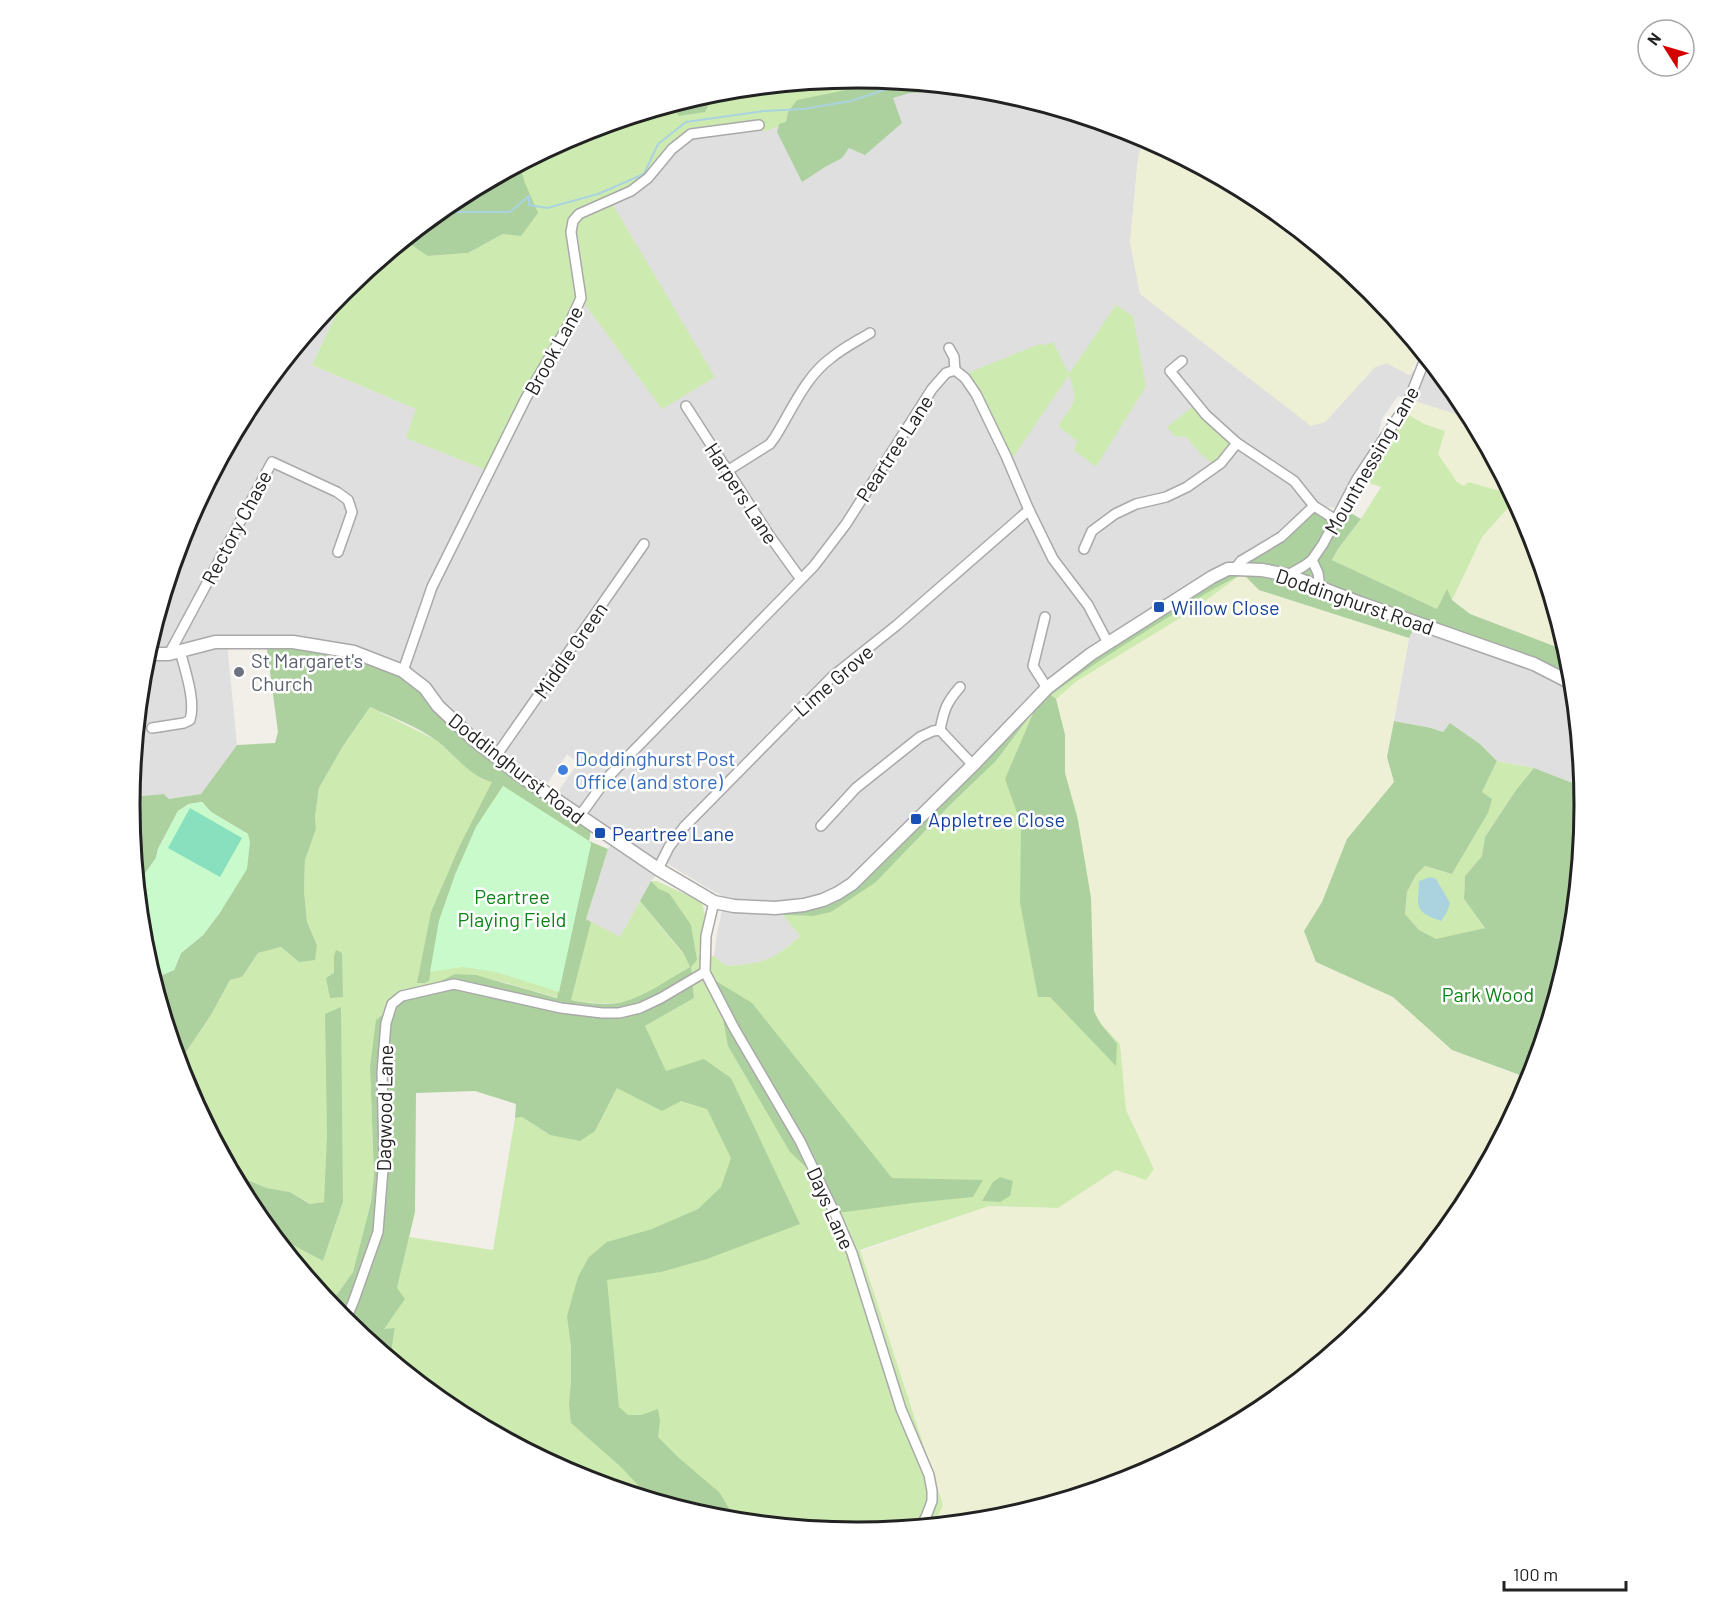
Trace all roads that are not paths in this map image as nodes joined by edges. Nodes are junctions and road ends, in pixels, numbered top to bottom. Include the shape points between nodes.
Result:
1 (759, 125) dead end
2 (870, 333) dead end
3 (949, 348) dead end
4 (1182, 361) dead end
5 (1423, 365) edge
6 (955, 370) junction
7 (686, 406) dead end
8 (1237, 443) junction
9 (727, 471) junction
10 (1314, 506) junction
11 (1029, 510) junction
12 (1336, 519) junction
13 (644, 544) dead end
14 (1084, 549) dead end
15 (338, 552) dead end
16 (1312, 560) junction
17 (1235, 568) junction
18 (1288, 575) junction
19 (801, 578) junction
20 (1320, 588) junction
21 (1045, 617) dead end
22 (1108, 643) junction
23 (175, 652) junction
24 (157, 653) edge
25 (403, 671) junction
26 (1562, 678) edge
27 (960, 687) dead end
28 (1047, 688) junction
29 (152, 728) dead end
30 (940, 730) junction
31 (496, 756) junction
32 (973, 765) junction
33 (579, 817) junction
34 (820, 826) dead end
35 (658, 869) junction
36 (714, 902) junction
37 (705, 972) junction
38 (349, 1311) edge
39 (925, 1519) edge

1 - 25 street, Brook Lane via 691,134 631,191 579,214 573,221 571,232 581,298 526,398 432,587
2 - 9 street via 830,358 812,377 770,444
3 - 6 street
4 - 8 street via 1170,370 1206,415
5 - 12 street, Mountnessing Lane via 1408,402 1357,479
6 - 11 street via 976,394
6 - 19 street, Peartree Lane via 932,389 846,524
7 - 9 street, Harpers Lane
8 - 10 street via 1294,481
8 - 14 street via 1221,463 1186,487 1115,514 1092,531
9 - 19 street, Harpers Lane
10 - 12 street
10 - 17 street, Mountnessing Lane via 1281,537
11 - 22 street via 1053,559 1088,605
11 - 35 street, Lime Grove via 825,683 684,827
12 - 16 street, Mountnessing Lane
13 - 31 street, Middle Green
15 - 23 street, Rectory Chase via 352,512 348,500 272,462
16 - 18 street, Mountnessing Lane
16 - 20 street
17 - 18 street, Doddinghurst Road
17 - 22 street, Doddinghurst Road via 1212,577
18 - 20 street, Doddinghurst Road
19 - 33 street, Peartree Lane via 608,777
20 - 26 street, Doddinghurst Road via 1534,663
21 - 28 street via 1034,666
22 - 28 street, Doddinghurst Road
23 - 24 street, Doddinghurst Road
23 - 25 street, Doddinghurst Road via 215,642 293,642 354,652
23 - 29 street via 192,703 190,720
25 - 31 street, Doddinghurst Road via 425,688 450,719
27 - 30 street via 944,710
28 - 32 street, Doddinghurst Road
30 - 32 street
30 - 34 street via 920,737 856,789
31 - 33 street, Doddinghurst Road
32 - 36 street, Doddinghurst Road via 861,876 838,893 804,905 775,908
33 - 35 street, Doddinghurst Road
35 - 36 street, Doddinghurst Road
36 - 37 street, Days Lane via 706,936
37 - 38 street, Dagwood Lane via 661,998 619,1013 561,1008 454,984 402,996 392,1004 386,1023 382,1072 384,1157 378,1232
37 - 39 street, Days Lane via 800,1141 852,1253 901,1409 929,1474 932,1501

